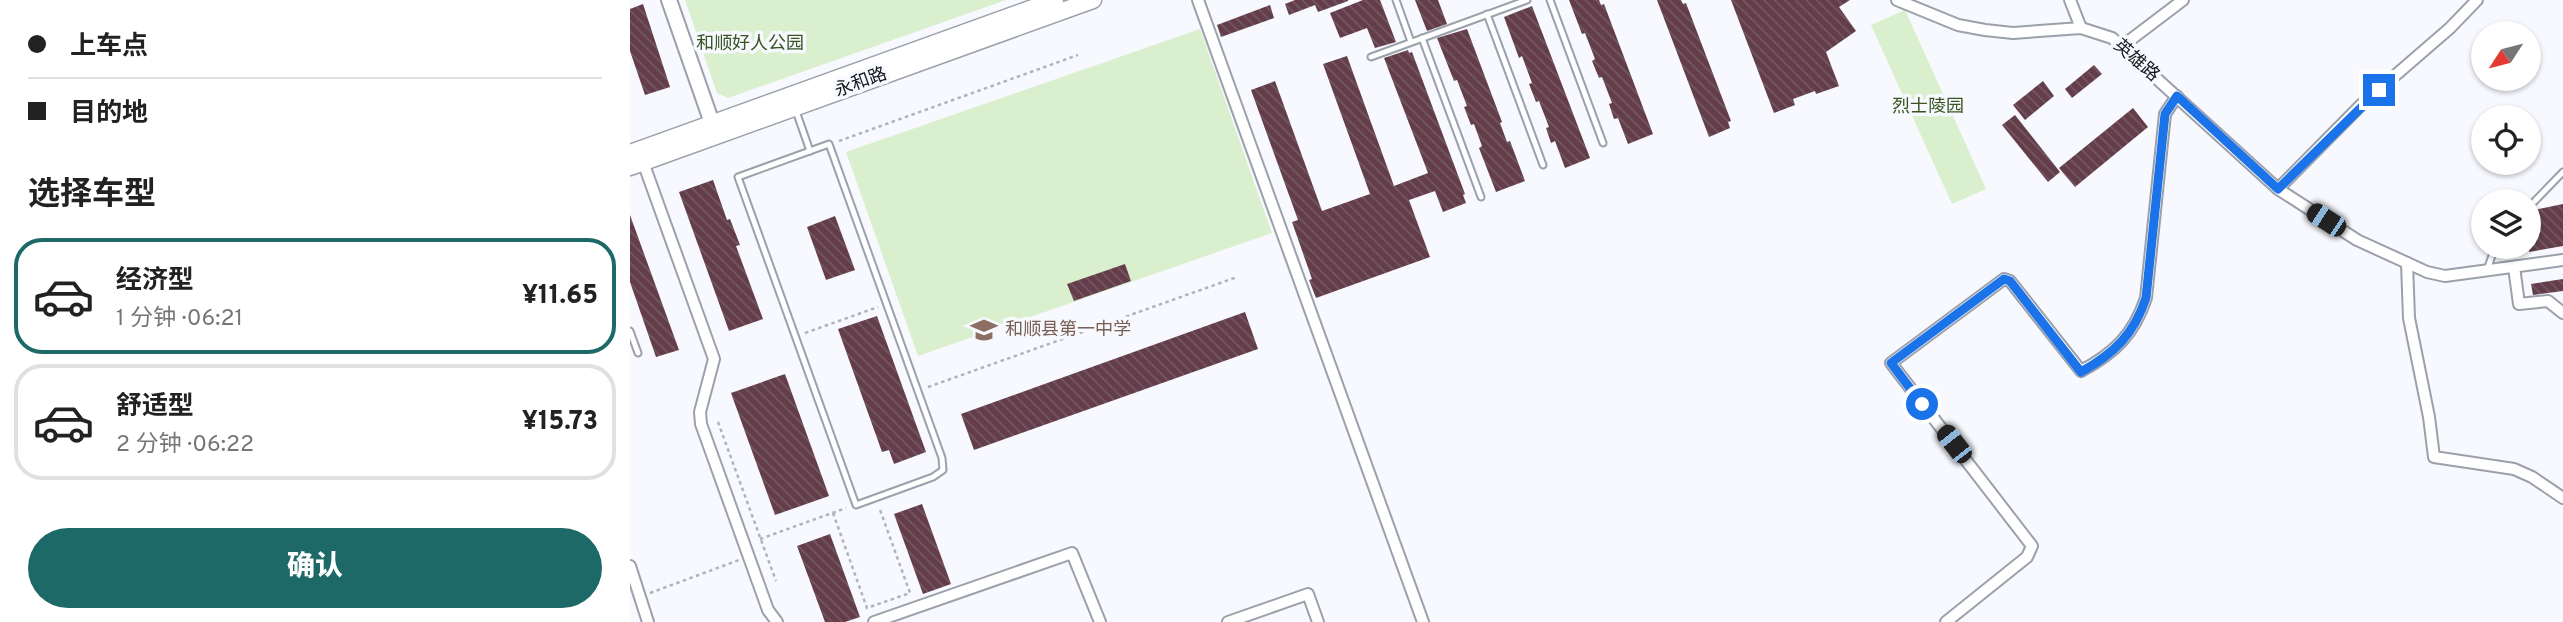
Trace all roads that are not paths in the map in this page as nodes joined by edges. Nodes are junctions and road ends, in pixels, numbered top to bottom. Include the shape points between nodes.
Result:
1 (669, 0) edge
2 (1055, 0) edge
3 (1093, 0) edge
4 (1198, 0) edge
5 (1396, 0) edge
6 (1527, 0) edge
7 (1550, 0) edge
8 (1897, 0) edge
9 (2070, 0) edge
10 (2183, 0) edge
11 (2477, 0) edge
12 (1487, 15) junction
13 (2081, 28) junction
14 (1422, 38) junction
15 (1411, 43) junction
16 (2121, 47) junction
17 (1371, 57) dead end
18 (2177, 96) junction
19 (794, 107) junction
20 (712, 123) junction
21 (1603, 143) dead end
22 (810, 151) junction
23 (634, 161) edge
24 (1543, 165) dead end
25 (2563, 172) edge
26 (2560, 179) edge
27 (2278, 189) junction
28 (2541, 196) edge
29 (1481, 197) dead end
30 (2491, 259) edge
31 (2563, 260) edge
32 (2407, 263) junction
33 (2514, 267) junction
34 (2487, 271) junction
35 (2563, 313) edge
36 (630, 331) edge
37 (638, 353) dead end
38 (2563, 498) edge
39 (631, 574) edge
40 (648, 622) edge
41 (777, 622) edge
42 (874, 622) edge
43 (1100, 622) edge
44 (1228, 622) edge
45 (1318, 622) edge
46 (1423, 622) edge
47 (1946, 622) edge

1 - 20 street
2 - 20 main road, 永和路
3 - 19 main road, 永和路
4 - 46 street
5 - 15 lane
6 - 12 lane
7 - 21 lane
8 - 13 street, 英雄路 via 1958,25 1985,30 2013,33
9 - 13 street
10 - 16 street
11 - 27 street via 2361,105
12 - 14 lane
12 - 24 lane
13 - 16 street, 英雄路 via 2112,38
14 - 15 lane
14 - 29 lane
15 - 17 lane
16 - 18 street, 英雄路
18 - 27 street, 英雄路
18 - 47 street via 2165,114 2146,298 2127,337 2081,372 2004,279 1891,363 2032,546 2027,557
19 - 22 lane
19 - 23 main road, 永和路
20 - 23 main road, 永和路
22 - 22 lane via 830,144 942,458 943,470 933,477 856,505 738,177
23 - 41 street via 714,359 701,424 768,610
25 - 26 lane
26 - 28 lane
27 - 32 street, 英雄路 via 2357,240
30 - 34 lane
31 - 33 street, 英雄路
32 - 34 street, 英雄路 via 2445,276
32 - 38 street via 2409,318 2434,457 2514,469
33 - 34 street, 英雄路
33 - 35 street via 2519,304 2548,301
36 - 37 lane
39 - 40 street
42 - 43 street via 1072,553
44 - 45 street via 1308,594

